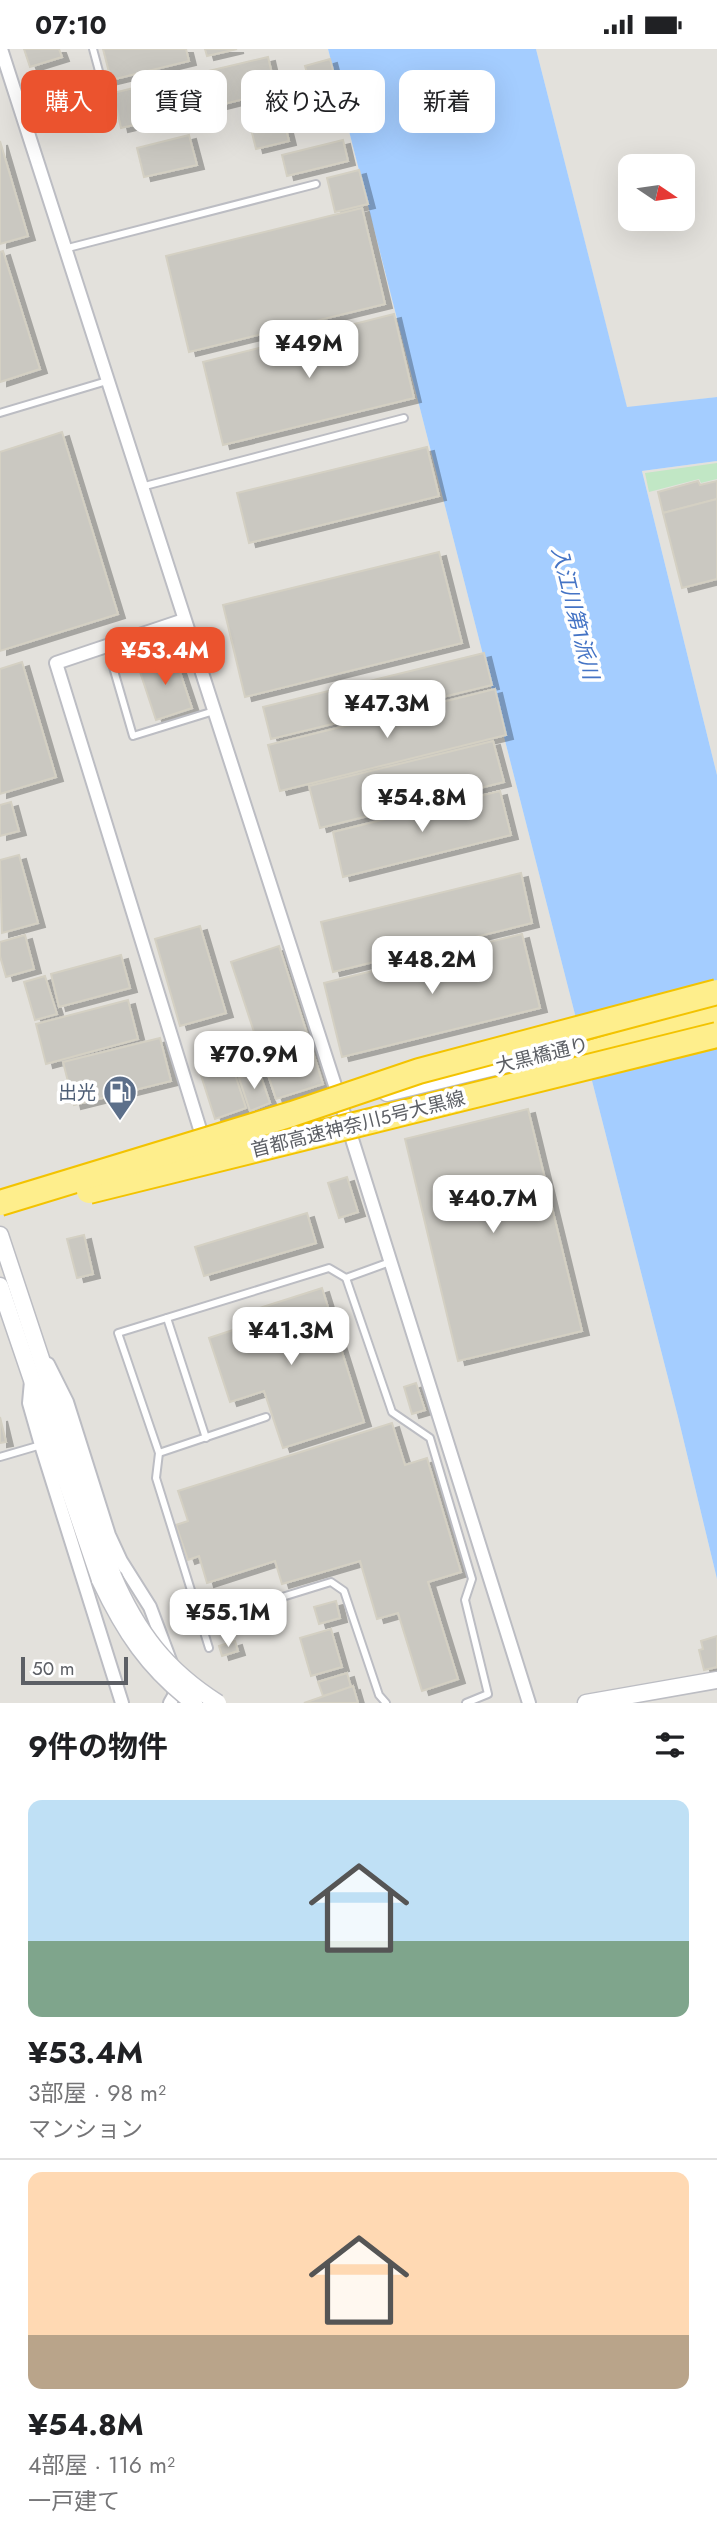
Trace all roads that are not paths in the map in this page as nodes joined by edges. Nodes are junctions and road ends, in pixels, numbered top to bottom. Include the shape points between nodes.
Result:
1 (1, 49) edge
2 (93, 49) edge
3 (99, 70) edge
4 (316, 184) dead end
5 (64, 249) junction
6 (107, 381) junction
7 (0, 413) edge
8 (404, 418) dead end
9 (141, 487) junction
10 (184, 620) junction
11 (191, 642) junction
12 (214, 711) junction
13 (717, 992) edge
14 (717, 1013) edge
15 (717, 1026) edge
16 (717, 1034) edge
17 (512, 1076) junction
18 (341, 1104) junction
19 (348, 1127) junction
20 (203, 1139) junction
21 (0, 1192) edge
22 (0, 1204) edge
23 (0, 1210) edge
24 (0, 1216) edge
25 (0, 1235) edge
26 (390, 1262) junction
27 (346, 1277) junction
28 (0, 1286) edge
29 (167, 1318) junction
30 (34, 1340) junction
31 (31, 1374) junction
32 (266, 1417) dead end
33 (206, 1438) junction
34 (41, 1445) junction
35 (159, 1453) junction
36 (0, 1457) edge
37 (107, 1578) junction
38 (201, 1622) junction
39 (209, 1648) dead end
40 (717, 1680) edge
41 (717, 1690) edge
42 (122, 1703) edge
43 (170, 1703) edge
44 (194, 1703) edge
45 (218, 1703) edge
46 (386, 1703) edge
47 (467, 1703) edge
48 (529, 1703) edge
49 (586, 1703) edge
50 (641, 1703) edge

1 - 5 street
2 - 3 lane
4 - 5 lane
5 - 6 street
6 - 7 lane
6 - 9 street
8 - 9 lane
9 - 10 street
10 - 11 street
10 - 20 street via 56,663
11 - 12 street
11 - 12 lane via 113,667 133,736
12 - 18 street
13 - 22 highway, bridge via 419,1071
14 - 17 highway
14 - 18 street, 大黒橋通り
15 - 17 highway
16 - 19 street, 大黒橋通り, bridge
16 - 24 highway, 首都高速神奈川5号大黒線, bridge
17 - 22 highway, 首都高速神奈川5号大黒線, bridge
18 - 19 street
18 - 20 street, 大黒橋通り
19 - 23 street, 大黒橋通り
19 - 26 street
20 - 21 street, 大黒橋通り
25 - 30 street
26 - 27 lane
26 - 48 street
27 - 29 lane via 329,1268
27 - 47 lane via 392,1412 430,1438 472,1579 465,1600 488,1694
28 - 31 street
29 - 33 lane
29 - 35 lane via 118,1333
30 - 37 street
30 - 43 street via 67,1402 109,1535 162,1635 175,1673
31 - 34 street via 29,1403
31 - 37 street
32 - 33 lane
33 - 35 lane
34 - 36 lane
34 - 42 street
35 - 38 lane via 156,1478
37 - 44 street, bridge via 124,1628 137,1648
37 - 45 street, bridge via 159,1655
38 - 39 lane
38 - 46 lane via 331,1582 344,1591 379,1695
40 - 49 street
41 - 50 street

